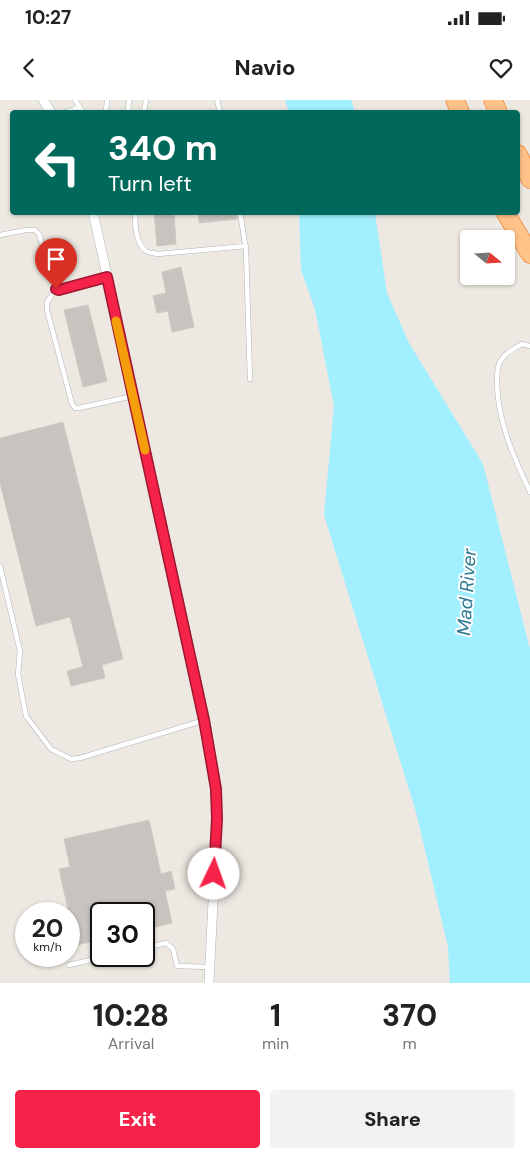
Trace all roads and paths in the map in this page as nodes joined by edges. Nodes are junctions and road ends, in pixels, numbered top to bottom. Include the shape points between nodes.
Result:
1 (74, 100) edge
2 (79, 108) joint
3 (72, 110) edge
4 (520, 158) edge
5 (530, 179) edge
6 (94, 215) edge
7 (135, 215) edge
8 (241, 215) edge
9 (507, 215) edge
10 (0, 235) edge
11 (246, 246) junction
12 (530, 254) edge
13 (107, 277) junction
14 (56, 289) junction
15 (530, 346) edge
16 (250, 380) dead end
17 (133, 396) junction
18 (530, 492) edge
19 (0, 566) edge
20 (204, 720) junction
21 (155, 946) edge
22 (210, 967) junction
23 (209, 983) edge

1 - 2 lane
2 - 3 lane
4 - 5 highway
6 - 13 street
7 - 11 lane via 140,246 147,252 158,254
8 - 11 lane
9 - 12 highway
10 - 14 lane via 35,230
11 - 16 lane
13 - 14 lane
13 - 17 street
14 - 17 lane via 47,302 47,310 72,404 79,408
15 - 18 lane via 522,344 510,351 497,372 498,399 506,435
17 - 20 street
19 - 20 lane via 20,651 18,674 26,716 51,749 71,758 80,758
20 - 22 street via 214,772 217,819
21 - 22 lane via 166,944 173,949 177,966
22 - 23 street

